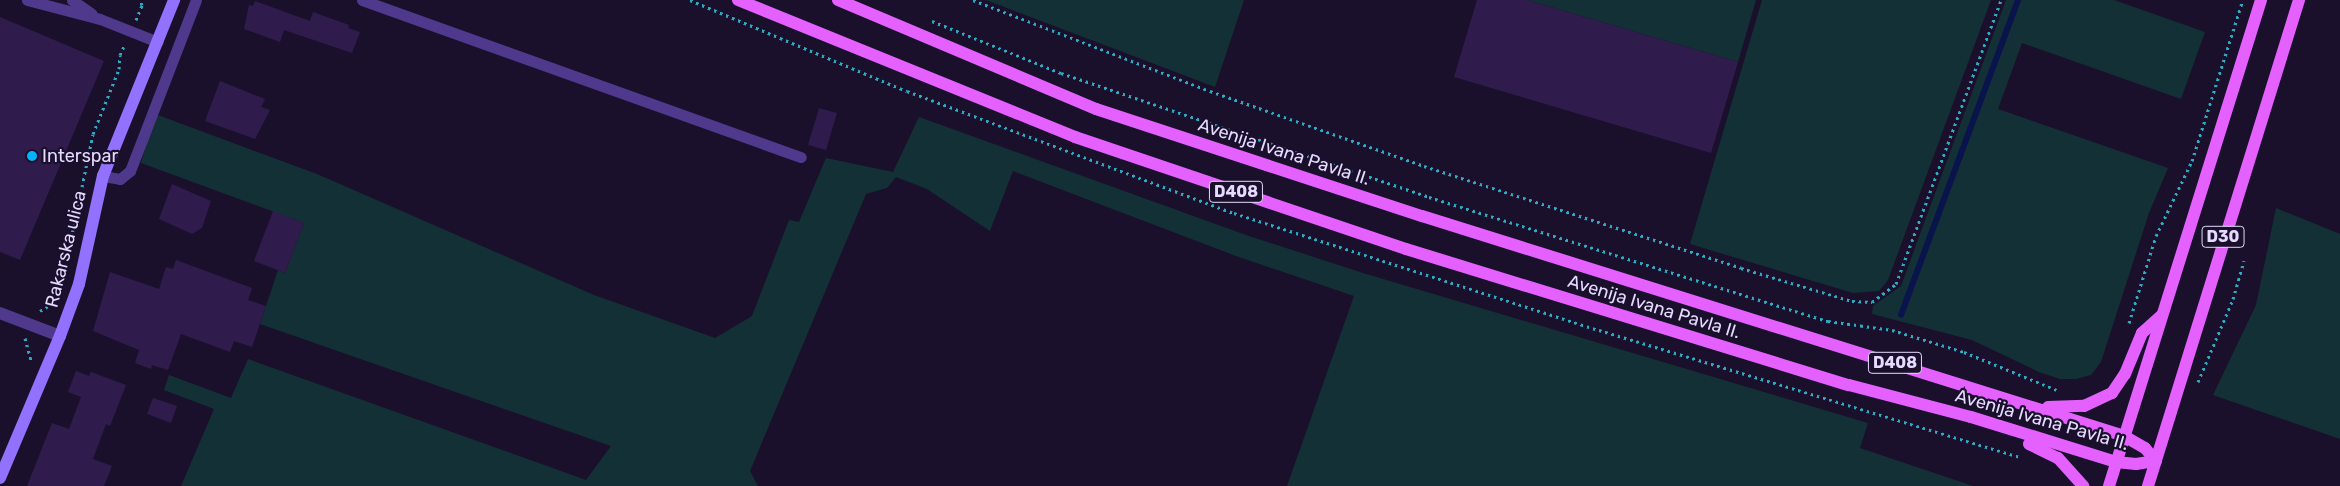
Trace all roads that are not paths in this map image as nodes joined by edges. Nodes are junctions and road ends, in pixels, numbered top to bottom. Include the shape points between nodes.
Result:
1 (27, 0) edge
2 (72, 0) edge
3 (174, 0) edge
4 (196, 0) edge
5 (362, 0) edge
6 (738, 0) edge
7 (838, 0) edge
8 (2261, 0) edge
9 (2299, 0) edge
10 (100, 19) junction
11 (158, 42) junction
12 (801, 157) dead end
13 (103, 176) junction
14 (0, 313) edge
15 (2162, 316) junction
16 (60, 336) junction
17 (2033, 406) junction
18 (1970, 417) junction
19 (2124, 436) junction
20 (2156, 460) junction
21 (2116, 462) junction
22 (0, 478) edge
23 (2083, 486) edge
24 (2109, 486) edge
25 (2148, 486) edge

1 - 10 lane
2 - 10 lane
3 - 11 main road, Rakarska ulica
4 - 13 lane via 130,171 120,178
5 - 12 lane
6 - 18 main road, Avenija Ivana Pavla II. / D408 via 1075,136 1241,194 1726,348
7 - 17 main road, Avenija Ivana Pavla II. / D408 via 1096,108 1422,216
8 - 15 main road, D30
9 - 20 main road, D30
10 - 11 lane
11 - 13 main road, Rakarska ulica
13 - 16 main road, Rakarska ulica via 79,284
14 - 16 street
15 - 17 main road via 2142,333 2123,378 2103,400 2084,406
15 - 19 main road, D30
16 - 22 main road, Rakarska ulica
17 - 19 main road, Avenija Ivana Pavla II. / D408
18 - 21 main road, Avenija Ivana Pavla II. / D408
18 - 23 main road via 2001,434 2049,452 2066,464
19 - 20 main road, Avenija Ivana Pavla II. / D408 via 2145,448
19 - 21 main road, D30
20 - 21 main road, Avenija Ivana Pavla II. / D408 via 2136,464
20 - 25 main road, D30
21 - 24 main road, D30

